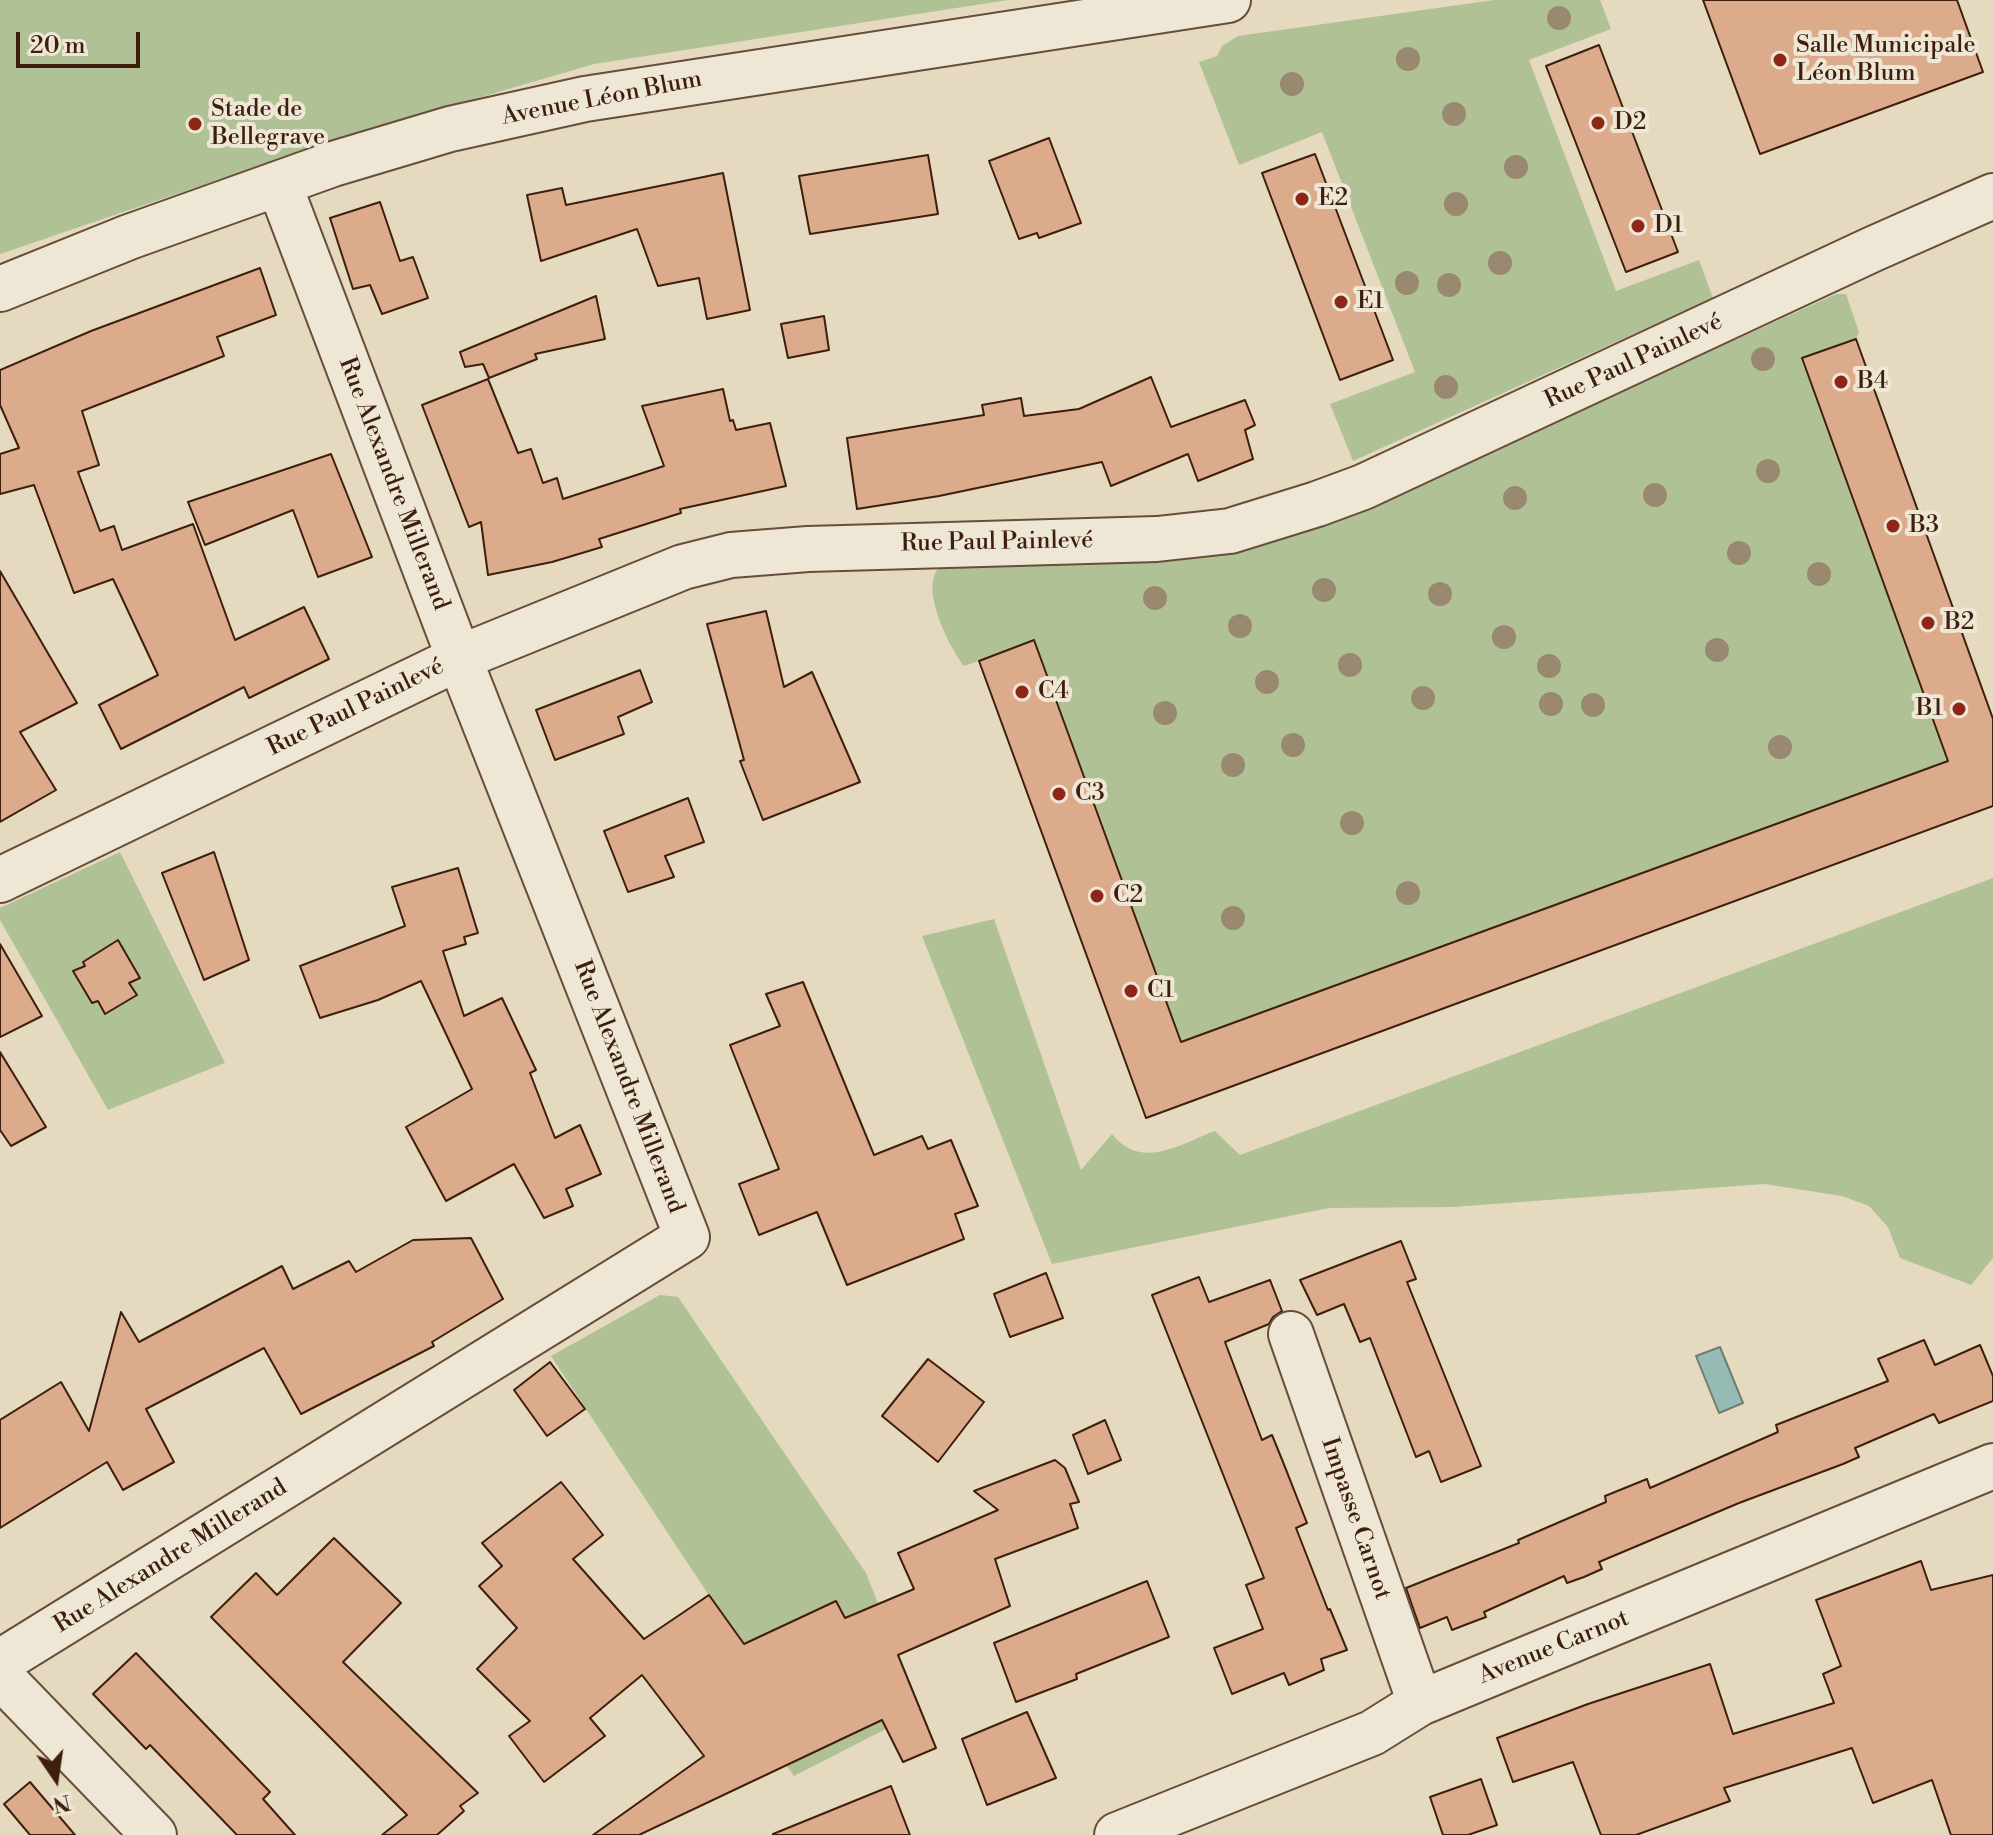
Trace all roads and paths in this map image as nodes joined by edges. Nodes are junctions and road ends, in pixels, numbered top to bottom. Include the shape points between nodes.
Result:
1 (1228, 0) edge
2 (279, 184) junction
3 (1993, 196) edge
4 (0, 289) edge
5 (459, 658) junction
6 (0, 880) edge
7 (1291, 1334) dead end
8 (1993, 1466) edge
9 (0, 1662) edge
10 (0, 1676) edge
11 (1420, 1703) junction
12 (154, 1835) edge
13 (1117, 1835) edge

1 - 2 street, Avenue Léon Blum via 585,99 450,129
2 - 4 street, Avenue Léon Blum
2 - 5 street, Rue Alexandre Millerand
3 - 5 street, Rue Paul Painlevé via 1363,487 1274,518 1230,531 1157,539 731,555 629,587
5 - 6 street, Rue Paul Painlevé
5 - 9 street, Rue Alexandre Millerand via 687,1237
7 - 11 street, Impasse Carnot
8 - 11 street, Avenue Carnot
10 - 12 street
11 - 13 street, Avenue Carnot via 1372,1733

